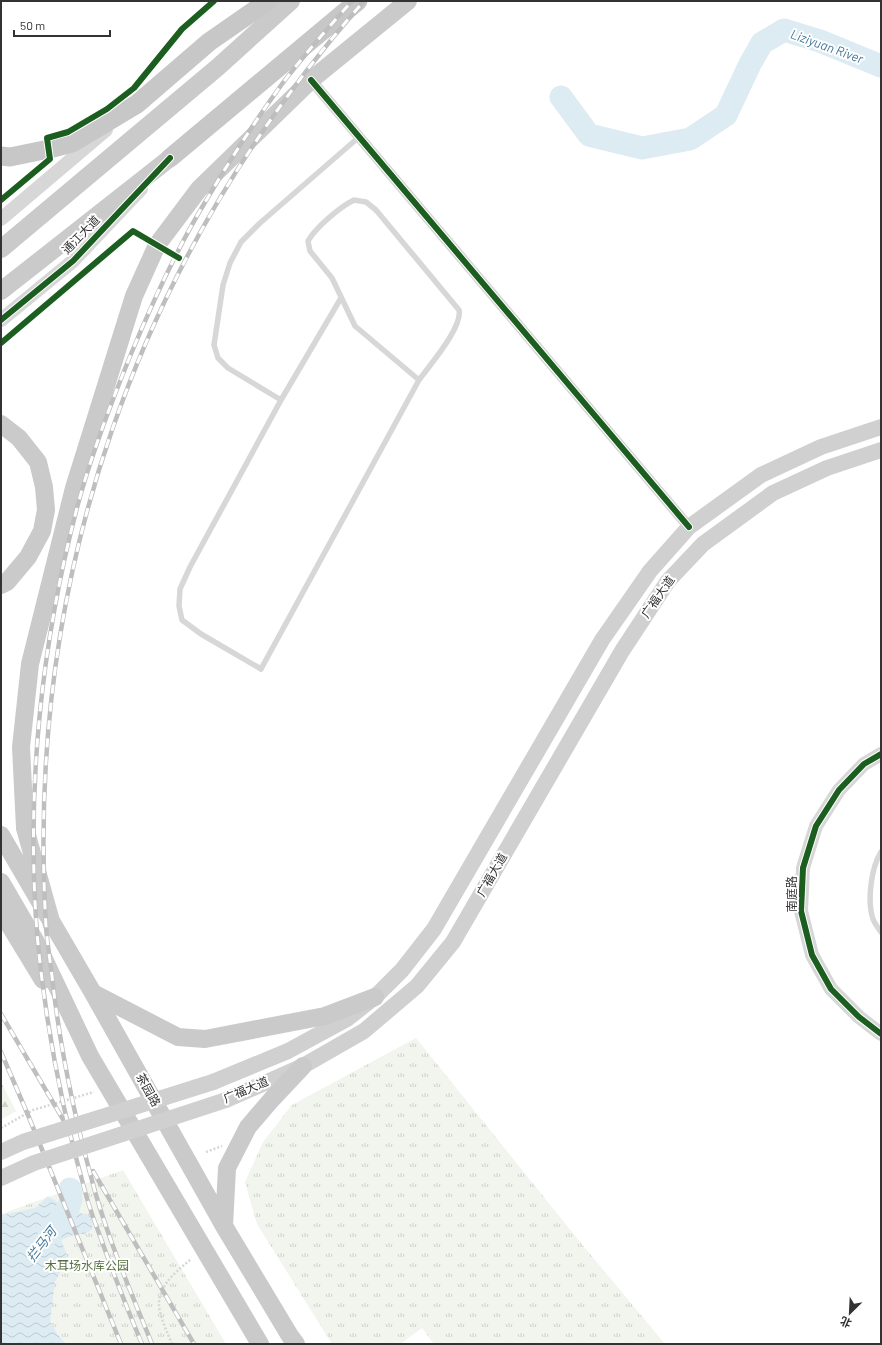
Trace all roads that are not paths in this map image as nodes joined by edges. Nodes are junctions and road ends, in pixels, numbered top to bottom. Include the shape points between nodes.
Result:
1 (268, 1) edge
2 (291, 1) edge
3 (358, 1) edge
4 (408, 1) edge
5 (311, 80) junction
6 (137, 104) junction
7 (359, 137) junction
8 (1, 156) edge
9 (170, 158) junction
10 (1, 219) edge
11 (1, 249) edge
12 (1, 291) edge
13 (341, 298) junction
14 (1, 320) edge
15 (418, 380) junction
16 (281, 400) junction
17 (1, 424) edge
18 (881, 427) edge
19 (881, 450) edge
20 (689, 527) junction
21 (1, 585) edge
22 (881, 754) edge
23 (1, 835) edge
24 (881, 852) edge
25 (1, 882) edge
26 (1, 911) edge
27 (52, 925) junction
28 (881, 932) edge
29 (93, 993) junction
30 (375, 997) junction
31 (881, 1034) edge
32 (90, 1056) junction
33 (303, 1066) junction
34 (1, 1152) edge
35 (1, 1178) edge
36 (224, 1226) junction
37 (260, 1344) edge
38 (296, 1344) edge

1 - 6 highway via 209,42
2 - 11 main road via 218,67
3 - 9 highway, 通江大道
4 - 5 main road
5 - 7 street
5 - 27 main road via 199,189 158,245 134,296 110,370 74,488 28,679 22,747 25,828
6 - 8 highway via 72,143 10,157
6 - 10 street
7 - 16 lane via 241,242 230,263 223,285 214,345 218,358 228,368
7 - 20 street
9 - 12 main road, 通江大道
9 - 14 street, 通江大道 via 72,261
13 - 15 lane via 354,326
13 - 15 lane via 332,278 310,251 308,241 312,234 345,205 354,200 366,202 376,210 459,310 459,320 445,346
13 - 16 lane
15 - 16 lane via 261,669 200,634 182,620 180,589
17 - 21 main road via 20,438 38,462 46,510 42,530 28,557 7,582
18 - 20 main road, 广福大道 via 821,447 761,475
19 - 33 main road, 广福大道 via 827,468 773,493 703,544 668,580 622,651 452,942 418,986 364,1031
20 - 30 main road, 广福大道 via 650,571 602,640 434,929 402,970
22 - 31 street, 南庭路 via 864,764 839,790 816,826 803,868 801,911 812,955 831,989 859,1017
23 - 27 main road, 茶园路
24 - 28 lane via 876,860 870,902 873,920
25 - 32 main road via 36,942
26 - 32 main road
27 - 29 main road, 茶园路
29 - 30 main road via 178,1037 205,1039 325,1016
29 - 36 main road, 茶园路
30 - 34 main road, 广福大道, bridge via 347,1020 295,1047 213,1082 23,1142
32 - 37 main road
33 - 35 main road, 广福大道, bridge via 226,1100 34,1163
33 - 36 main road via 248,1127 227,1168
36 - 38 main road, 茶园路

